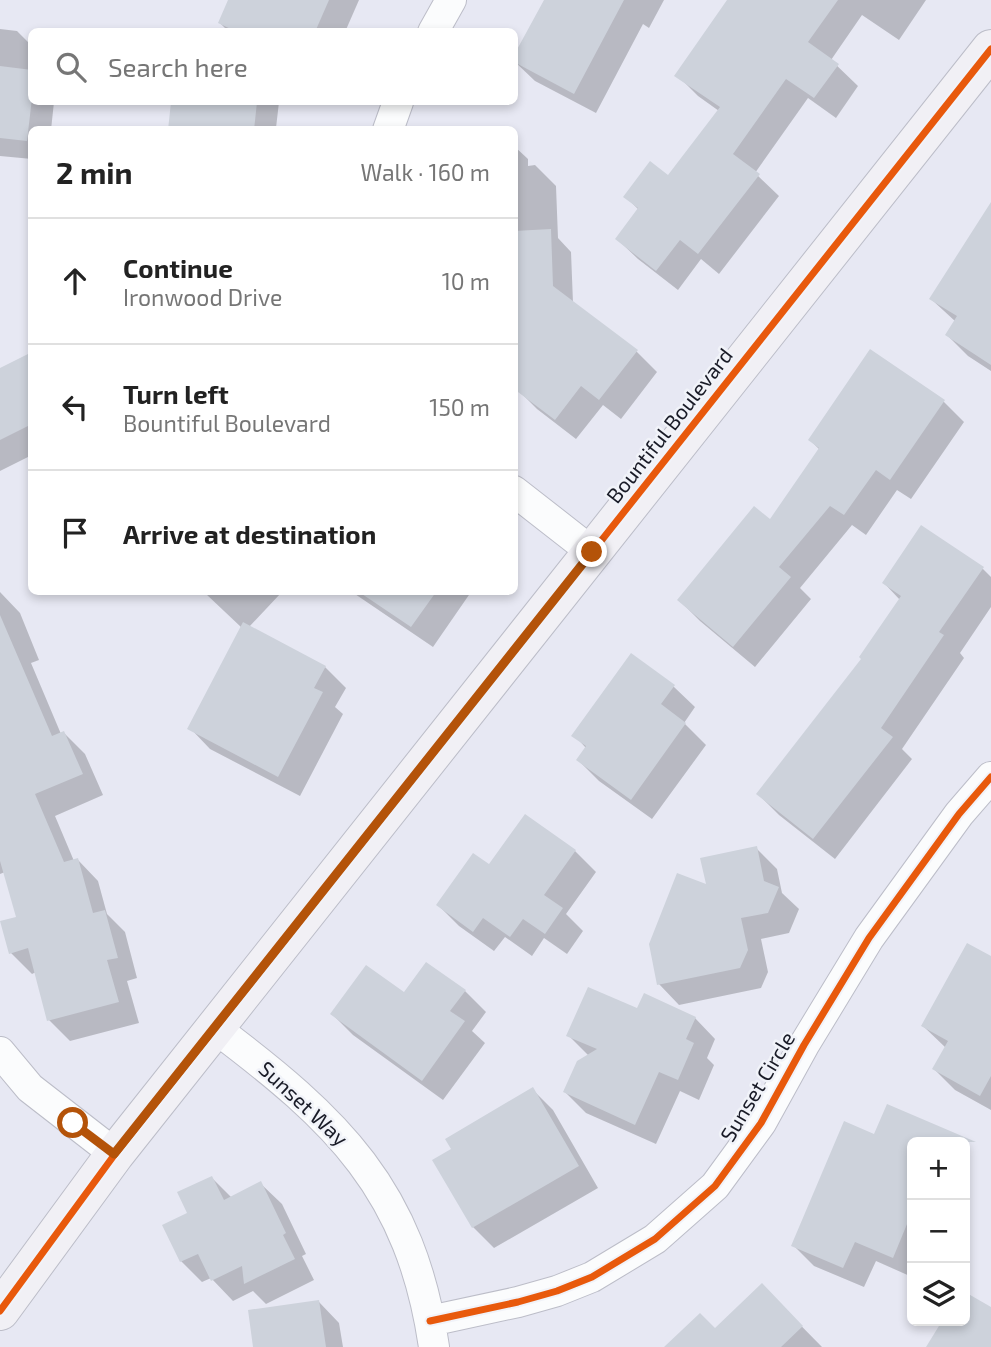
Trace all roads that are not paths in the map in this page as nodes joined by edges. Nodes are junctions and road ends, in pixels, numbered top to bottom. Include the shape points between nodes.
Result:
1 (451, 0) edge
2 (435, 28) edge
3 (991, 49) edge
4 (397, 105) edge
5 (389, 126) edge
6 (518, 494) edge
7 (592, 552) junction
8 (991, 777) edge
9 (215, 1028) junction
10 (0, 1052) edge
11 (114, 1154) junction
12 (0, 1311) edge
13 (432, 1334) edge

1 - 2 street
3 - 7 main road, Bountiful Boulevard
4 - 5 street
6 - 7 street
7 - 9 main road, Bountiful Boulevard
8 - 13 street, Sunset Circle via 869,938 761,1123 715,1186 655,1239 592,1277
9 - 11 main road, Bountiful Boulevard
9 - 13 street, Sunset Way via 316,1110 363,1164 405,1234
10 - 11 street via 50,1106
11 - 12 main road, Bountiful Boulevard

